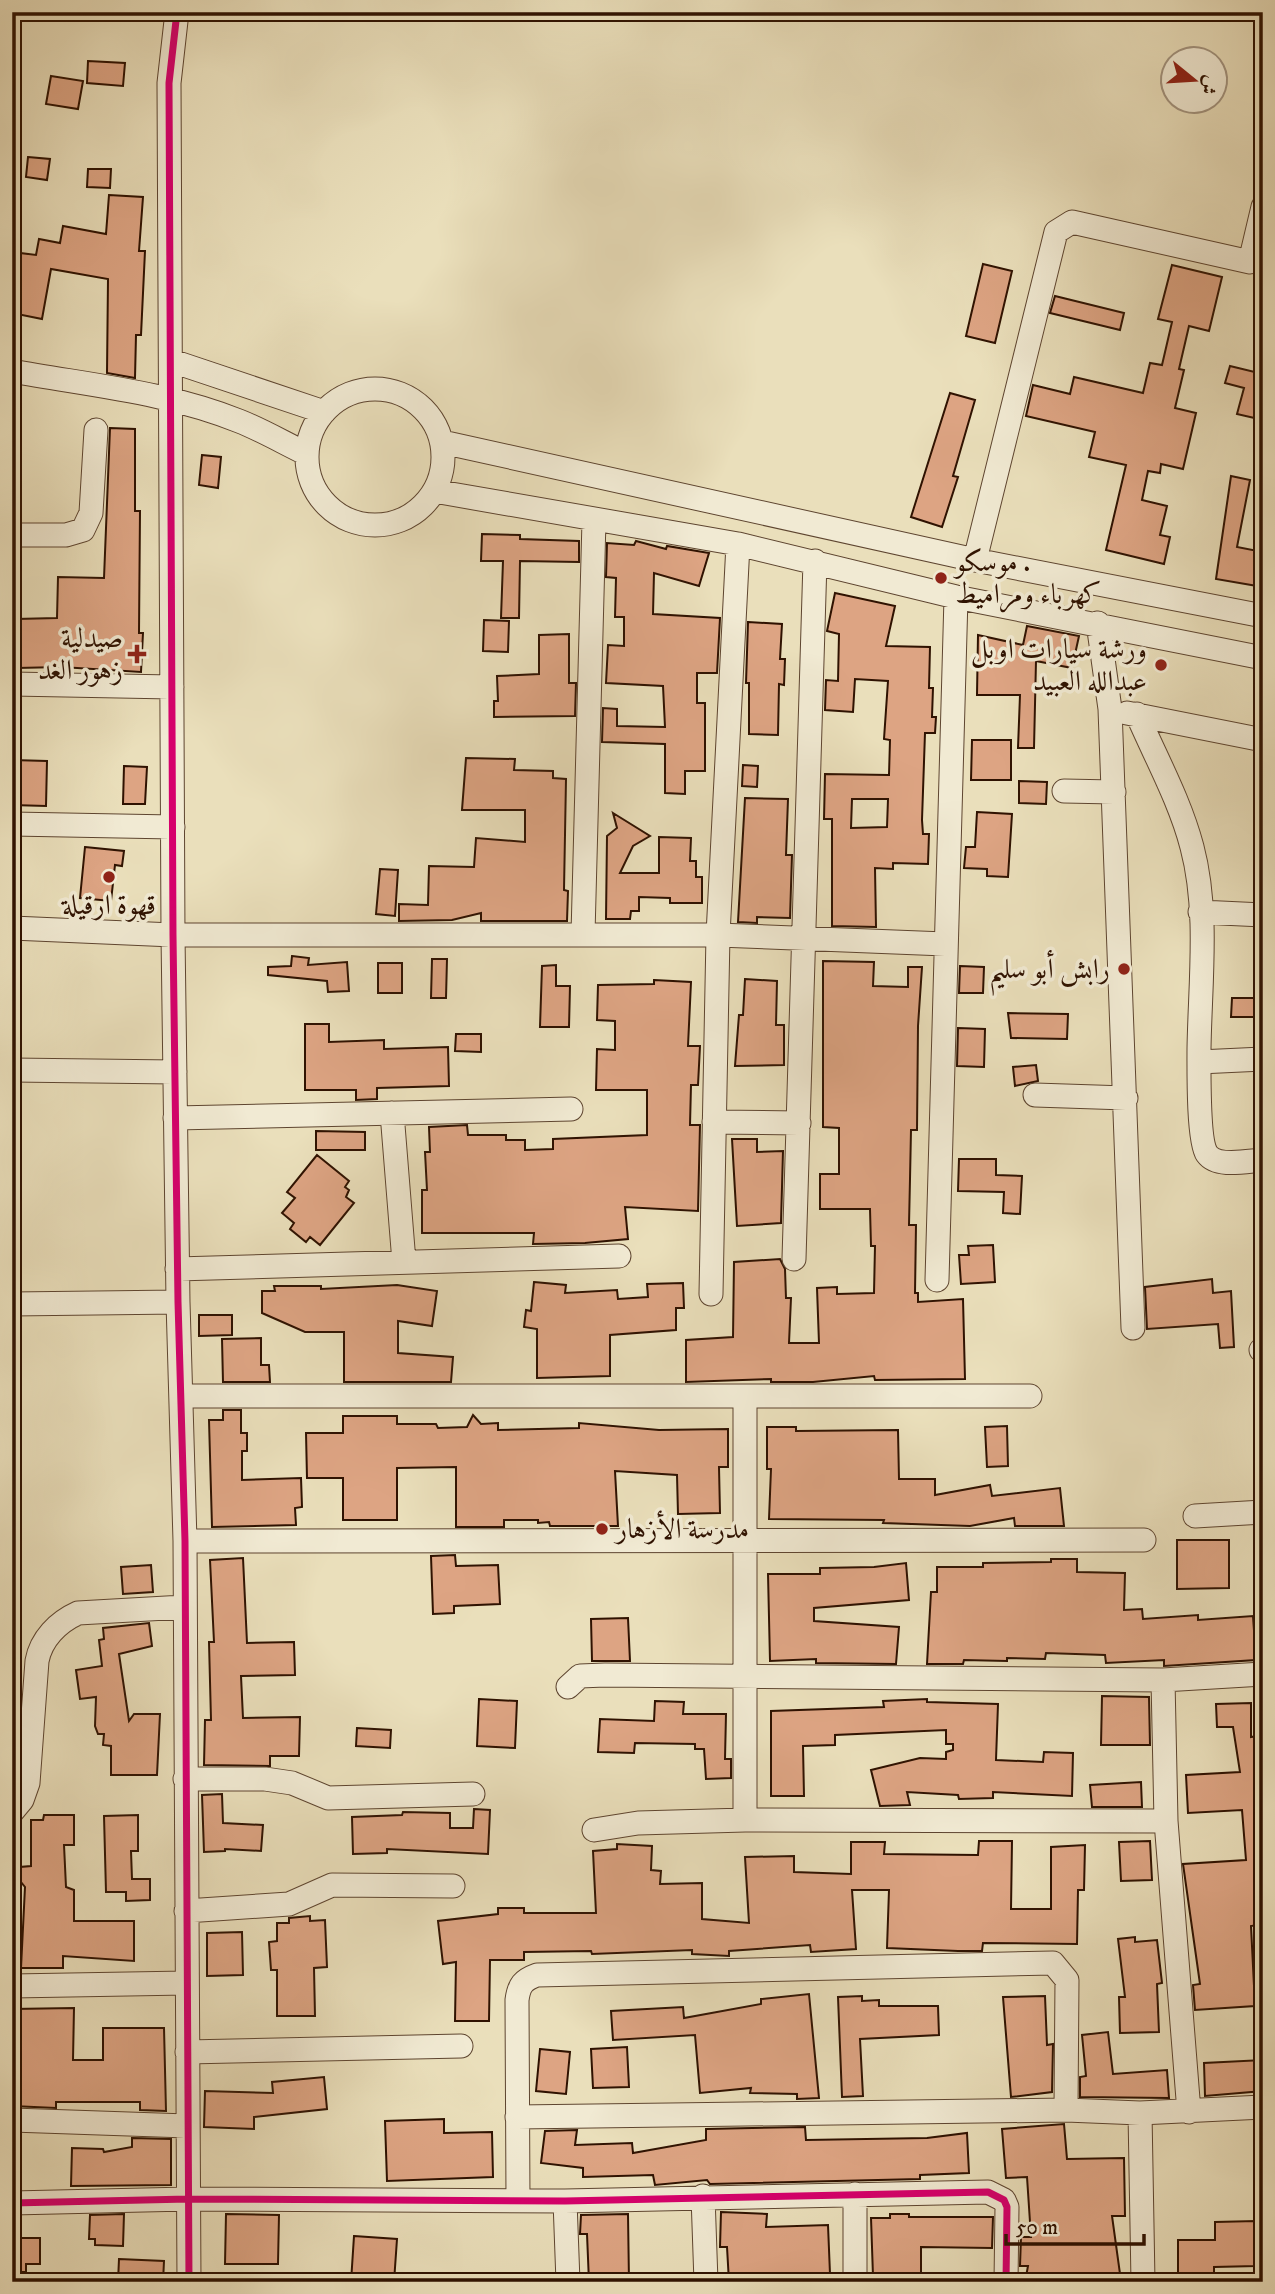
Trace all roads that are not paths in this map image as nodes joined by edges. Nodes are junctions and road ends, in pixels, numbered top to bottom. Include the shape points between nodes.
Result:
1 (177, 12) edge
2 (1263, 208) edge
3 (172, 361) junction
4 (12, 371) edge
5 (172, 401) junction
6 (324, 412) junction
7 (96, 430) dead end
8 (442, 442) junction
9 (307, 454) junction
10 (434, 491) junction
11 (594, 520) junction
12 (12, 535) edge
13 (738, 544) junction
14 (975, 560) junction
15 (815, 561) junction
16 (957, 597) junction
17 (1263, 616) edge
18 (1097, 623) junction
19 (1263, 658) edge
20 (12, 684) edge
21 (172, 687) junction
22 (1110, 709) junction
23 (1137, 715) junction
24 (1263, 740) edge
25 (1064, 791) dead end
26 (1114, 792) junction
27 (12, 824) edge
28 (173, 827) junction
29 (1200, 912) junction
30 (1263, 915) edge
31 (12, 928) edge
32 (583, 934) junction
33 (173, 935) junction
34 (718, 935) junction
35 (806, 938) junction
36 (945, 944) junction
37 (1263, 1059) edge
38 (1199, 1062) junction
39 (12, 1070) edge
40 (175, 1072) junction
41 (1035, 1095) dead end
42 (1126, 1098) junction
43 (571, 1109) dead end
44 (392, 1113) junction
45 (175, 1118) junction
46 (714, 1122) junction
47 (799, 1123) junction
48 (1263, 1160) edge
49 (619, 1256) dead end
50 (794, 1259) dead end
51 (404, 1262) junction
52 (177, 1269) junction
53 (937, 1280) dead end
54 (711, 1294) dead end
55 (177, 1302) junction
56 (12, 1304) edge
57 (1133, 1328) dead end
58 (182, 1396) junction
59 (1030, 1396) dead end
60 (745, 1398) junction
61 (1263, 1512) edge
62 (1195, 1516) dead end
63 (1144, 1540) dead end
64 (185, 1541) junction
65 (745, 1541) junction
66 (184, 1607) junction
67 (1263, 1674) edge
68 (746, 1677) junction
69 (1163, 1680) junction
70 (568, 1688) dead end
71 (185, 1779) junction
72 (473, 1794) dead end
73 (12, 1812) edge
74 (745, 1820) junction
75 (1166, 1821) junction
76 (594, 1830) dead end
77 (453, 1886) dead end
78 (186, 1911) junction
79 (186, 1983) junction
80 (12, 1986) edge
81 (461, 2046) dead end
82 (187, 2052) junction
83 (1263, 2107) edge
84 (1066, 2110) junction
85 (1189, 2112) junction
86 (1140, 2113) junction
87 (517, 2117) junction
88 (12, 2120) edge
89 (187, 2126) junction
90 (855, 2194) junction
91 (703, 2196) junction
92 (188, 2199) junction
93 (518, 2200) junction
94 (565, 2201) junction
95 (12, 2203) edge
96 (189, 2282) edge
97 (568, 2282) edge
98 (706, 2282) edge
99 (855, 2282) edge
100 (1006, 2282) edge
101 (1143, 2282) edge

1 - 3 street via 169,83
2 - 14 street via 1250,262 1072,222 1056,232
3 - 5 street
3 - 6 street
4 - 5 street
5 - 9 street via 238,420
5 - 21 street
6 - 8 street via 360,390 402,394 434,422
6 - 9 street via 312,431
7 - 12 street via 91,513 83,530 66,535
8 - 10 street via 442,467
8 - 14 street
9 - 10 street via 316,493 330,509 356,522 386,524 405,518 422,507
10 - 11 street
11 - 13 street
11 - 32 street
13 - 15 street
13 - 34 street
14 - 17 street
15 - 16 street
15 - 35 street
16 - 18 street
16 - 36 street
18 - 19 street
18 - 22 street
20 - 21 street
21 - 28 street
22 - 23 street
22 - 26 street
23 - 24 street
23 - 29 street via 1192,846
25 - 26 street
26 - 42 street
27 - 28 street
28 - 33 street
29 - 30 street
29 - 38 street
31 - 33 street
32 - 33 street
32 - 34 street
33 - 40 street
34 - 35 street
34 - 46 street
35 - 36 street
35 - 47 street
36 - 53 street
37 - 38 street
38 - 48 street via 1205,1152 1219,1162
39 - 40 street
40 - 45 street
41 - 42 street
42 - 57 street
43 - 44 street
44 - 45 street
44 - 51 street
45 - 52 street
46 - 47 street
46 - 54 street
47 - 50 street
49 - 51 street
51 - 52 street
52 - 55 street
55 - 56 street
55 - 58 street
58 - 60 street
58 - 64 street
59 - 60 street
60 - 65 street
61 - 62 street
63 - 65 street
64 - 65 street
64 - 66 street
65 - 68 street
66 - 71 street
66 - 73 street via 78,1613 46,1638 37,1661 28,1783
67 - 69 street
68 - 69 street
68 - 70 street via 593,1675 580,1676
68 - 74 street
69 - 75 street
71 - 72 street via 265,1779 292,1783 328,1798
71 - 78 street
74 - 75 street
74 - 76 street via 638,1823
75 - 85 street
77 - 78 street via 332,1885 289,1904
78 - 79 street
79 - 80 street
79 - 82 street
81 - 82 street
82 - 89 street
83 - 85 street
84 - 86 street
84 - 87 street
84 - 87 street via 1067,1980 1053,1963 1035,1962 537,1975 518,1987
85 - 86 street
86 - 101 street
87 - 93 street
88 - 89 street
89 - 92 street
90 - 91 street
90 - 99 street
90 - 100 street via 988,2192 999,2197 1007,2207
91 - 94 street
91 - 98 street
92 - 93 street
92 - 95 street
92 - 96 street
93 - 94 street
94 - 97 street

